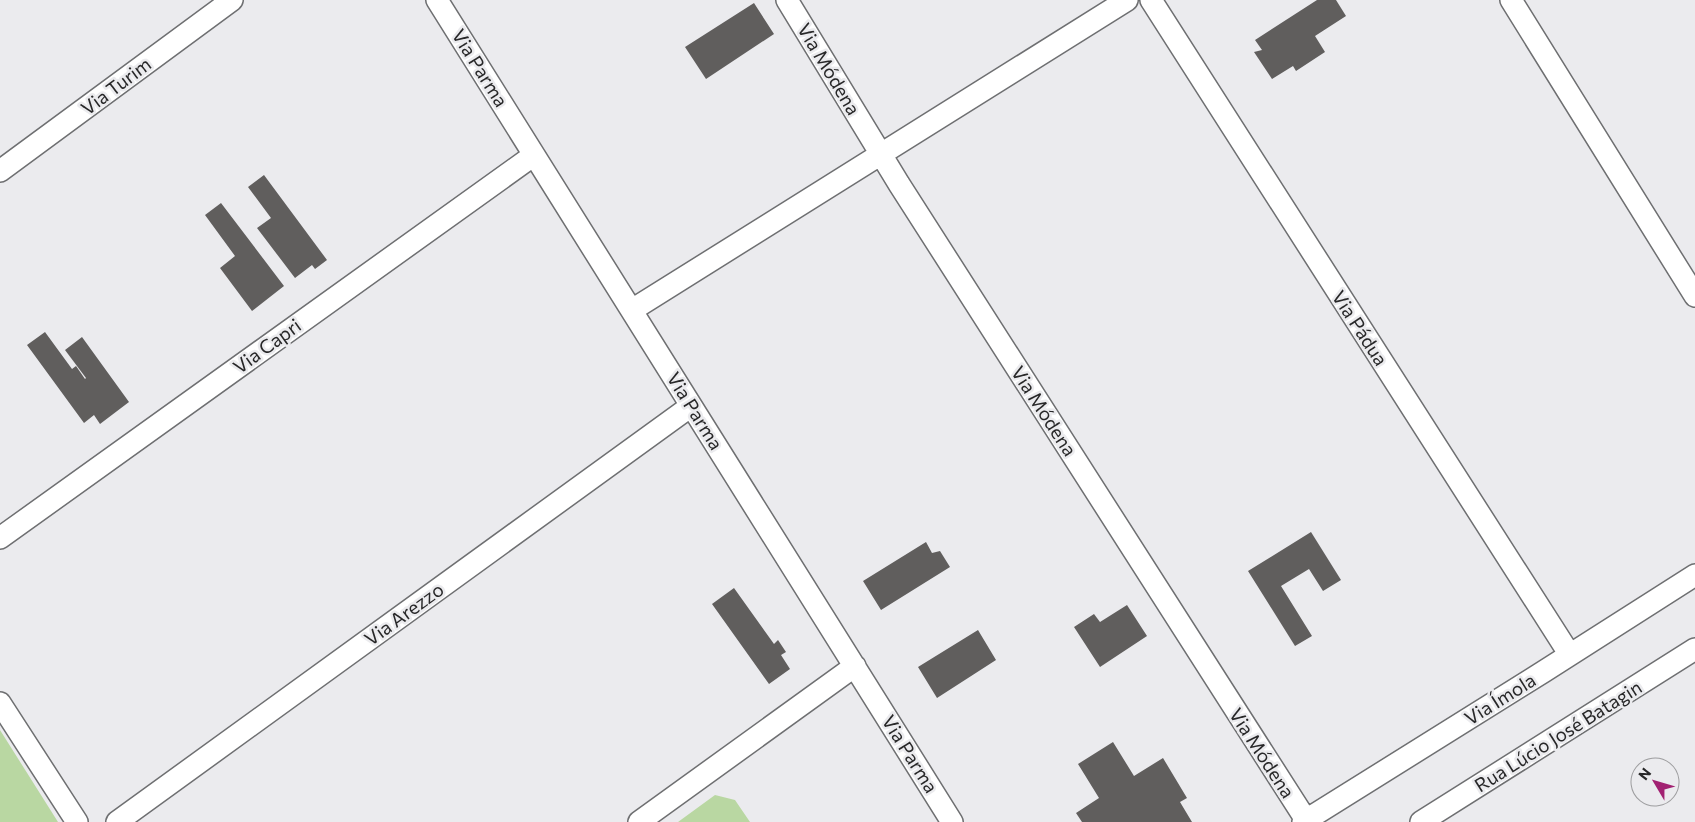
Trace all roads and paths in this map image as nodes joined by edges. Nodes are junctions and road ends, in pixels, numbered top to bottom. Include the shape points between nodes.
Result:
1 (232, 0) edge
2 (437, 0) edge
3 (787, 0) edge
4 (1127, 0) edge
5 (1151, 0) edge
6 (1511, 0) edge
7 (881, 154) junction
8 (534, 155) junction
9 (0, 171) edge
10 (1695, 296) edge
11 (632, 310) junction
12 (691, 406) junction
13 (0, 538) edge
14 (1695, 575) edge
15 (1695, 649) edge
16 (1570, 656) junction
17 (855, 666) junction
18 (0, 703) edge
19 (1304, 821) edge
20 (77, 822) edge
21 (117, 822) edge
22 (639, 822) edge
23 (952, 822) edge
24 (1421, 822) edge

1 - 9 street, Via Turim
2 - 8 street, Via Parma
3 - 7 street, Via Módena
4 - 7 street
5 - 16 street, Via Pádua
6 - 10 street
7 - 11 street
7 - 19 street, Via Módena
8 - 11 street, Via Parma
8 - 13 street, Via Capri
11 - 12 street, Via Parma
12 - 17 street, Via Parma
12 - 21 street, Via Arezzo
14 - 16 street, Via Ímola
15 - 24 street, Rua Lúcio José Batagin
16 - 19 street, Via Ímola
17 - 22 street
17 - 23 street, Via Parma
18 - 20 street

